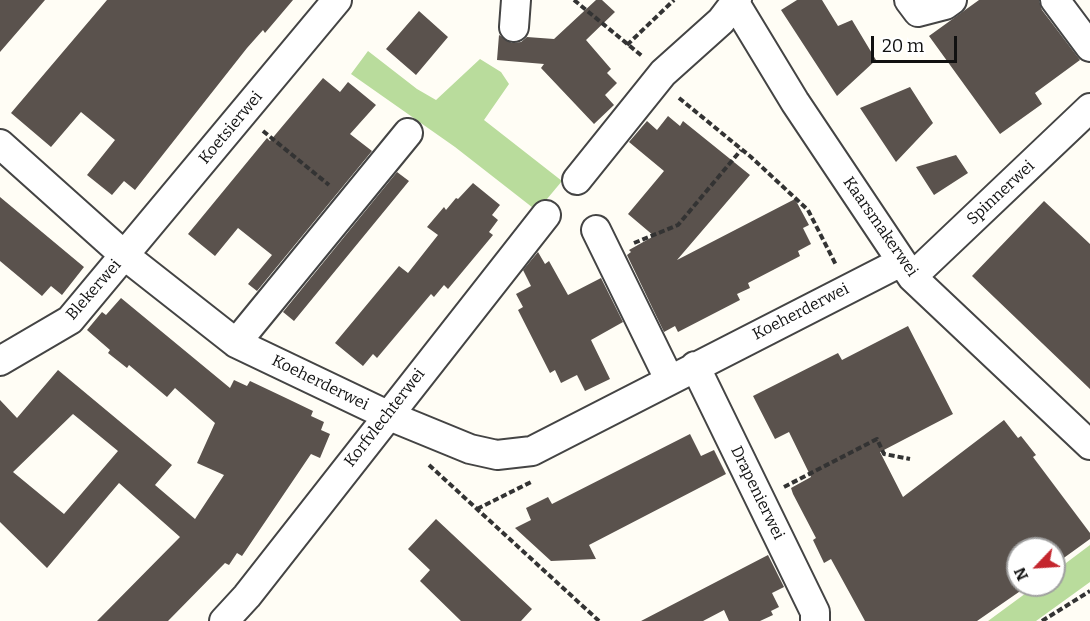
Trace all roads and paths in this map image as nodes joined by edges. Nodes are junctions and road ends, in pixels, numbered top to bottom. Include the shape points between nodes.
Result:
1 (336, 0) edge
2 (574, 0) edge
3 (674, 0) edge
4 (909, 0) edge
5 (952, 0) edge
6 (1055, 0) edge
7 (736, 1) edge
8 (627, 45) junction
9 (1090, 47) edge
10 (661, 77) junction
11 (1090, 108) edge
12 (243, 114) junction
13 (408, 133) dead end
14 (0, 144) edge
15 (741, 150) junction
16 (577, 180) dead end
17 (351, 203) junction
18 (546, 214) dead end
19 (602, 242) joint
20 (124, 255) junction
21 (837, 268) dead end
22 (907, 269) junction
23 (236, 343) junction
24 (0, 361) edge
25 (694, 366) junction
26 (669, 380) junction
27 (387, 415) junction
28 (1090, 445) edge
29 (910, 459) dead end
30 (426, 462) dead end
31 (760, 499) junction
32 (1090, 591) edge
33 (224, 621) edge
34 (599, 621) edge
35 (815, 621) edge
36 (1042, 621) edge

1 - 12 street, Koetsierwei
2 - 8 path
3 - 8 path
4 - 5 street via 918,12
6 - 9 street
7 - 10 street via 721,21
7 - 22 street, Kaarsmakerwei via 795,102
8 - 10 path
10 - 15 path
10 - 16 street
11 - 22 street, Spinnerwei
12 - 17 path
12 - 20 street, Koetsierwei
13 - 17 street
14 - 20 street, Koeherderwei
15 - 19 path via 678,225
15 - 21 path via 808,210
17 - 23 street
18 - 27 street, Korfvlechterwei
19 - 26 street
20 - 23 street, Koeherderwei
20 - 24 street, Blekerwei via 70,320
22 - 25 street, Koeherderwei
22 - 28 street, Kaarsmakerwei
23 - 27 street, Koeherderwei
25 - 26 street, Koeherderwei
25 - 31 street, Drapenierwei
26 - 27 street, Koeherderwei via 532,451 497,455 470,449
27 - 33 street, Korfvlechterwei via 248,596
29 - 31 path via 884,454 877,439
30 - 34 path
31 - 35 street, Drapenierwei via 815,612
32 - 36 path

